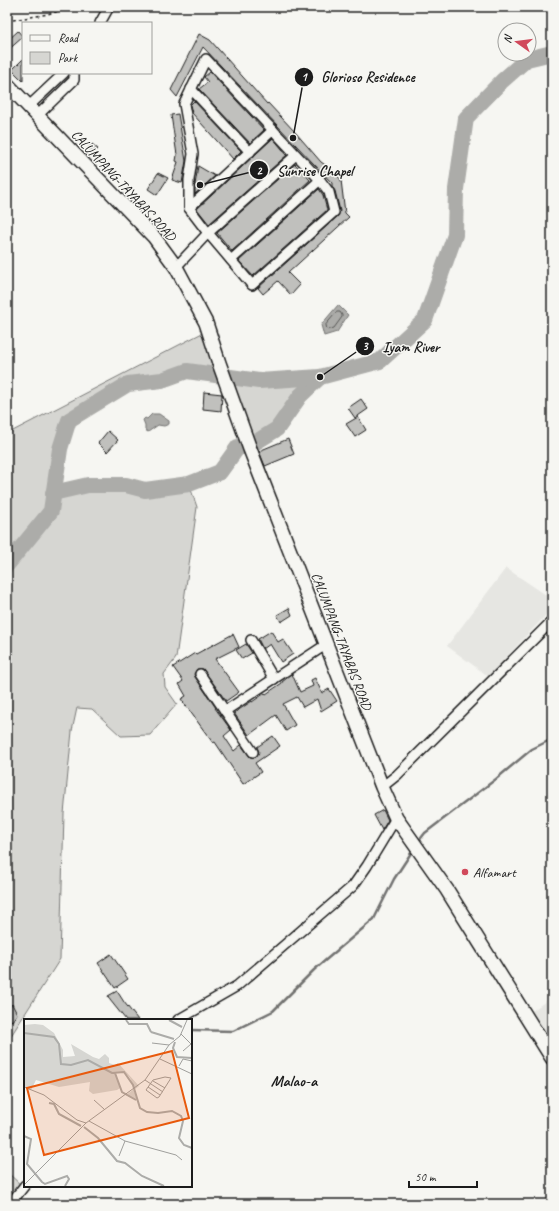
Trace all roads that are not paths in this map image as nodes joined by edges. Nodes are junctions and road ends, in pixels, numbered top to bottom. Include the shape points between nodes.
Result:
1 (109, 7) edge
2 (101, 22) edge
3 (63, 74) edge
4 (74, 74) edge
5 (7, 84) edge
6 (191, 90) junction
7 (33, 110) junction
8 (274, 130) junction
9 (250, 152) junction
10 (296, 154) junction
11 (320, 180) junction
12 (188, 208) junction
13 (208, 233) junction
14 (231, 260) junction
15 (176, 267) junction
16 (552, 621) edge
17 (251, 640) dead end
18 (327, 644) junction
19 (200, 674) dead end
20 (274, 679) junction
21 (226, 711) junction
22 (253, 752) dead end
23 (382, 787) junction
24 (396, 818) junction
25 (180, 1019) edge
26 (552, 1058) edge
27 (24, 1186) edge
28 (10, 1204) edge

1 - 2 street
3 - 7 street
4 - 7 street via 74,80
5 - 7 main road, CALUMPANG-TAYABAS ROAD
6 - 8 street via 206,59
6 - 9 street
6 - 12 street via 184,104 193,154
7 - 15 main road, CALUMPANG-TAYABAS ROAD via 154,237
8 - 9 street
8 - 10 street
9 - 12 street
10 - 11 street
10 - 13 street
11 - 14 street
11 - 14 street via 328,192 334,212 252,284
12 - 13 street
13 - 14 street
13 - 15 street
15 - 18 main road, CALUMPANG-TAYABAS ROAD via 206,322 250,449
16 - 23 street
17 - 20 street
18 - 20 street
18 - 23 main road, CALUMPANG-TAYABAS ROAD
19 - 21 street
20 - 21 street
21 - 22 street
23 - 24 main road, CALUMPANG-TAYABAS ROAD
24 - 25 street via 353,886 237,986
24 - 26 main road, CALUMPANG-TAYABAS ROAD via 447,890
27 - 28 street

